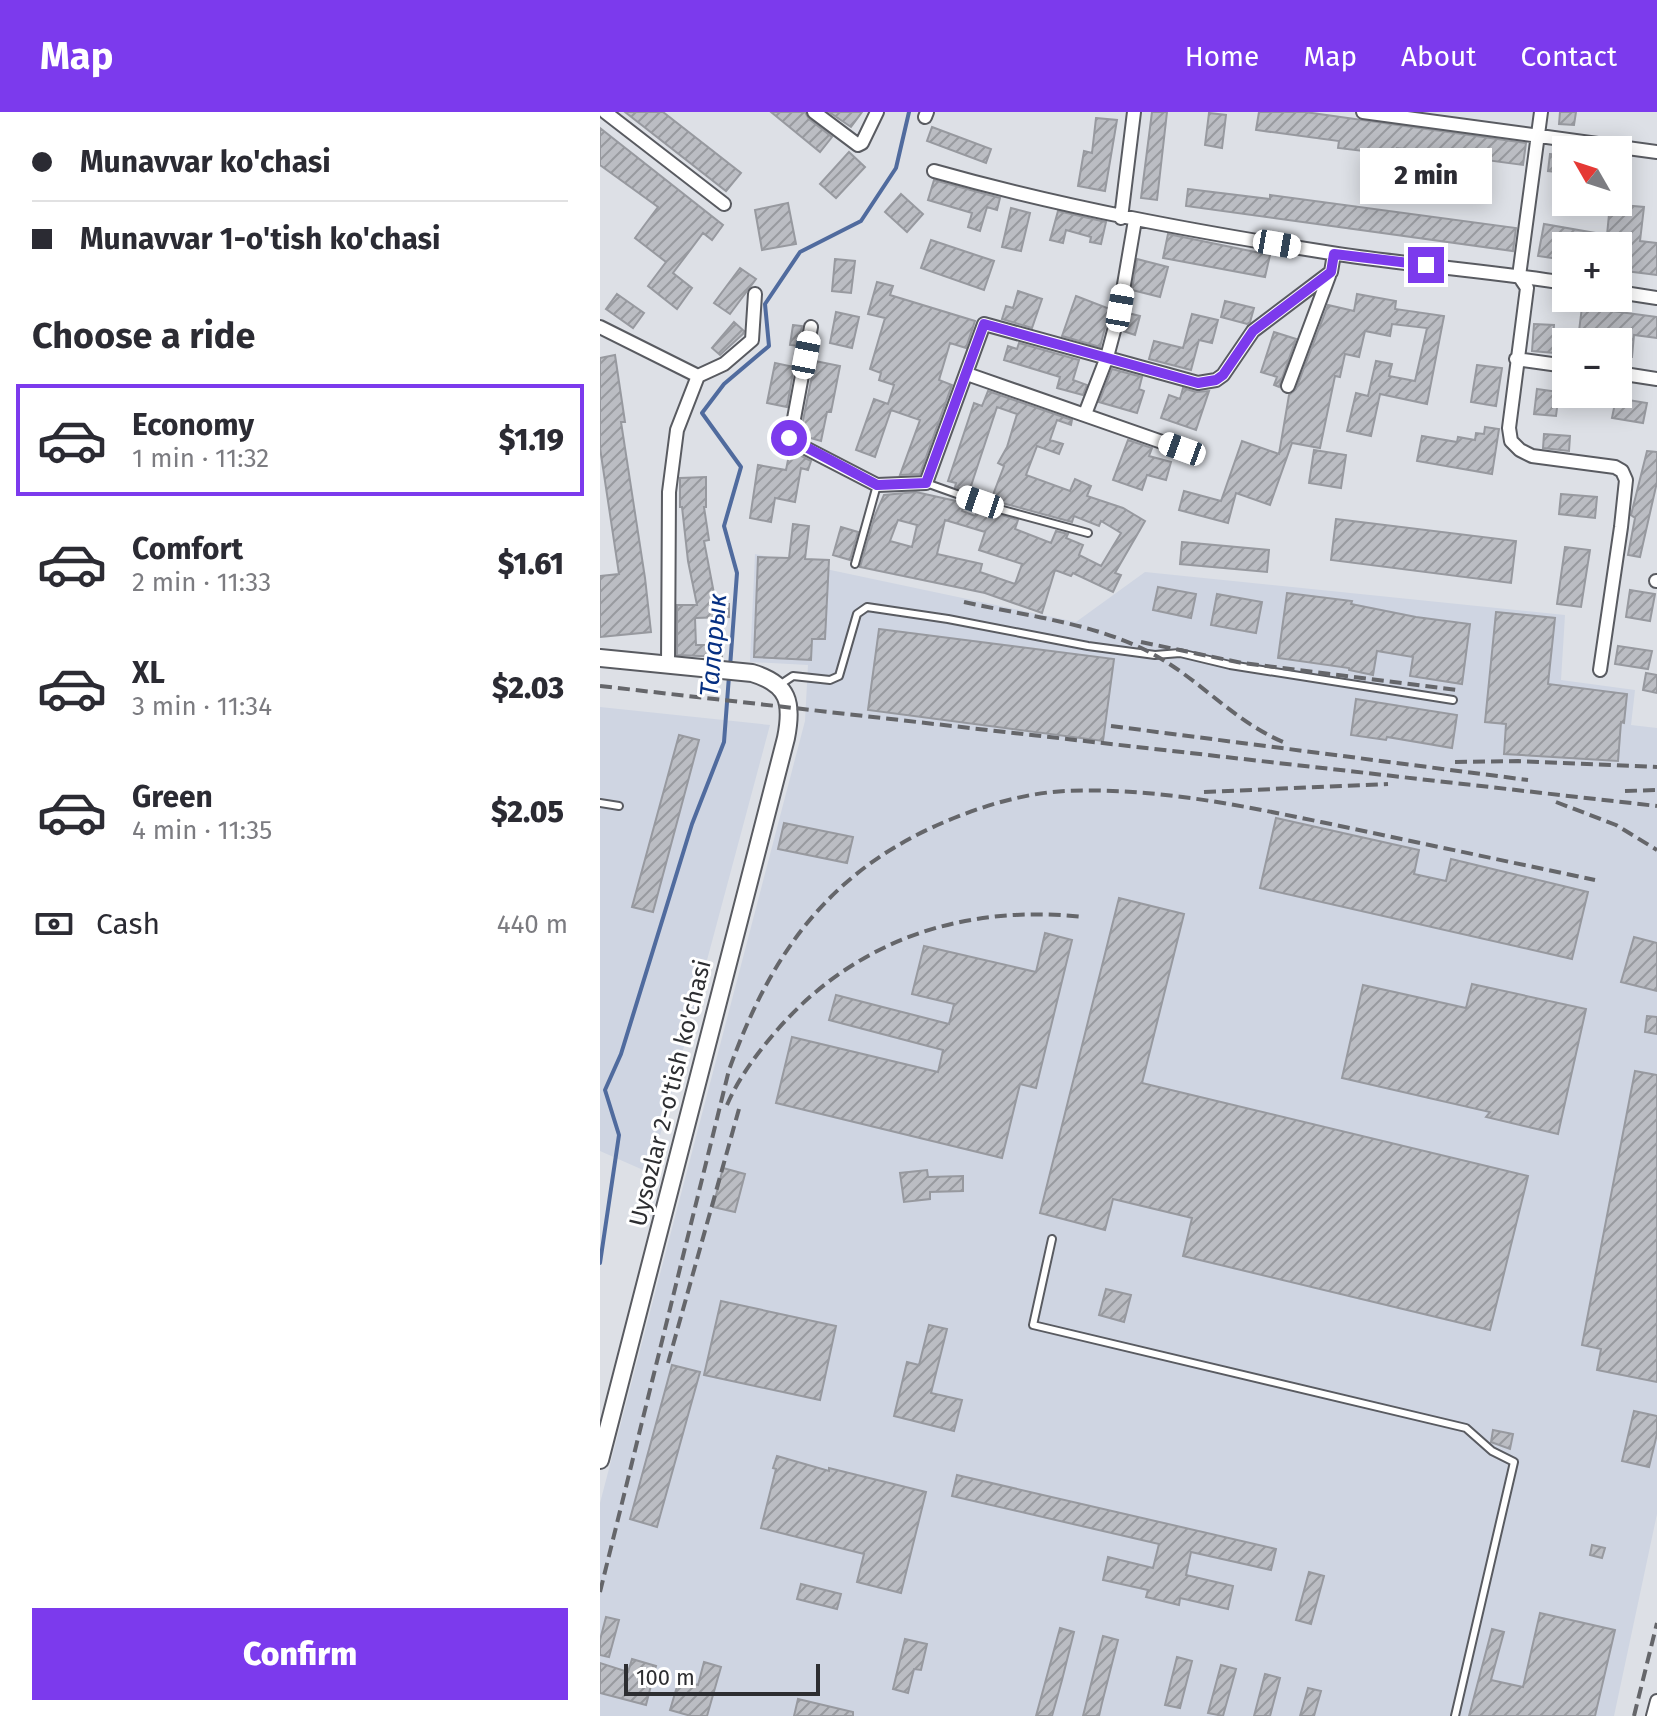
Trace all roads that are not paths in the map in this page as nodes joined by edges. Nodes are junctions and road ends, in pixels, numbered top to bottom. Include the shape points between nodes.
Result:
1 (605, 112) edge
2 (814, 112) edge
3 (877, 112) edge
4 (1134, 112) edge
5 (1363, 112) edge
6 (1541, 112) edge
7 (1405, 114) edge
8 (1538, 136) junction
9 (1657, 152) edge
10 (934, 171) dead end
11 (724, 204) dead end
12 (1121, 218) junction
13 (1135, 220) junction
14 (1334, 254) junction
15 (1331, 272) junction
16 (1519, 276) junction
17 (1552, 281) edge
18 (755, 294) dead end
19 (1632, 294) edge
20 (1657, 298) edge
21 (600, 327) edge
22 (811, 327) dead end
23 (1107, 357) junction
24 (1516, 359) junction
25 (1552, 364) edge
26 (967, 374) junction
27 (1632, 375) edge
28 (698, 376) junction
29 (1657, 379) edge
30 (1288, 386) dead end
31 (1085, 414) junction
32 (1182, 449) dead end
33 (926, 483) junction
34 (877, 485) junction
35 (1088, 533) dead end
36 (855, 564) dead end
37 (600, 658) edge
38 (668, 665) junction
39 (1600, 670) dead end
40 (778, 686) junction
41 (1453, 700) dead end
42 (600, 803) edge
43 (619, 806) dead end
44 (1052, 1239) dead end
45 (600, 1460) edge
46 (1657, 1701) edge
47 (1455, 1716) edge
48 (1653, 1716) edge

1 - 11 street
2 - 3 street via 858,145
4 - 12 street
5 - 7 street
6 - 8 street
7 - 8 street
8 - 9 street
8 - 16 street
10 - 12 street
12 - 13 street
13 - 14 street
13 - 23 street
14 - 15 street
14 - 16 street
15 - 23 street via 1253,331 1216,380 1198,383
15 - 30 street
16 - 17 street
16 - 24 street via 1527,288
18 - 28 street via 752,340 724,364
19 - 20 street
21 - 28 street
22 - 34 street via 790,440
23 - 26 street via 984,324
23 - 31 street
24 - 25 street
24 - 39 street via 1511,441 1532,456 1615,467 1626,480
26 - 31 street
26 - 33 street
27 - 29 street
28 - 38 street via 677,430 669,492
31 - 32 street
33 - 34 street
33 - 35 lane
34 - 36 lane
37 - 38 street
38 - 40 street via 744,671
40 - 41 lane via 793,676 839,676 857,614 867,607
40 - 45 street, Uysozlar 2-o'tish ko'chasi via 790,708 786,738
42 - 43 lane
44 - 47 lane via 1033,1325 1466,1428 1514,1462
46 - 48 street

